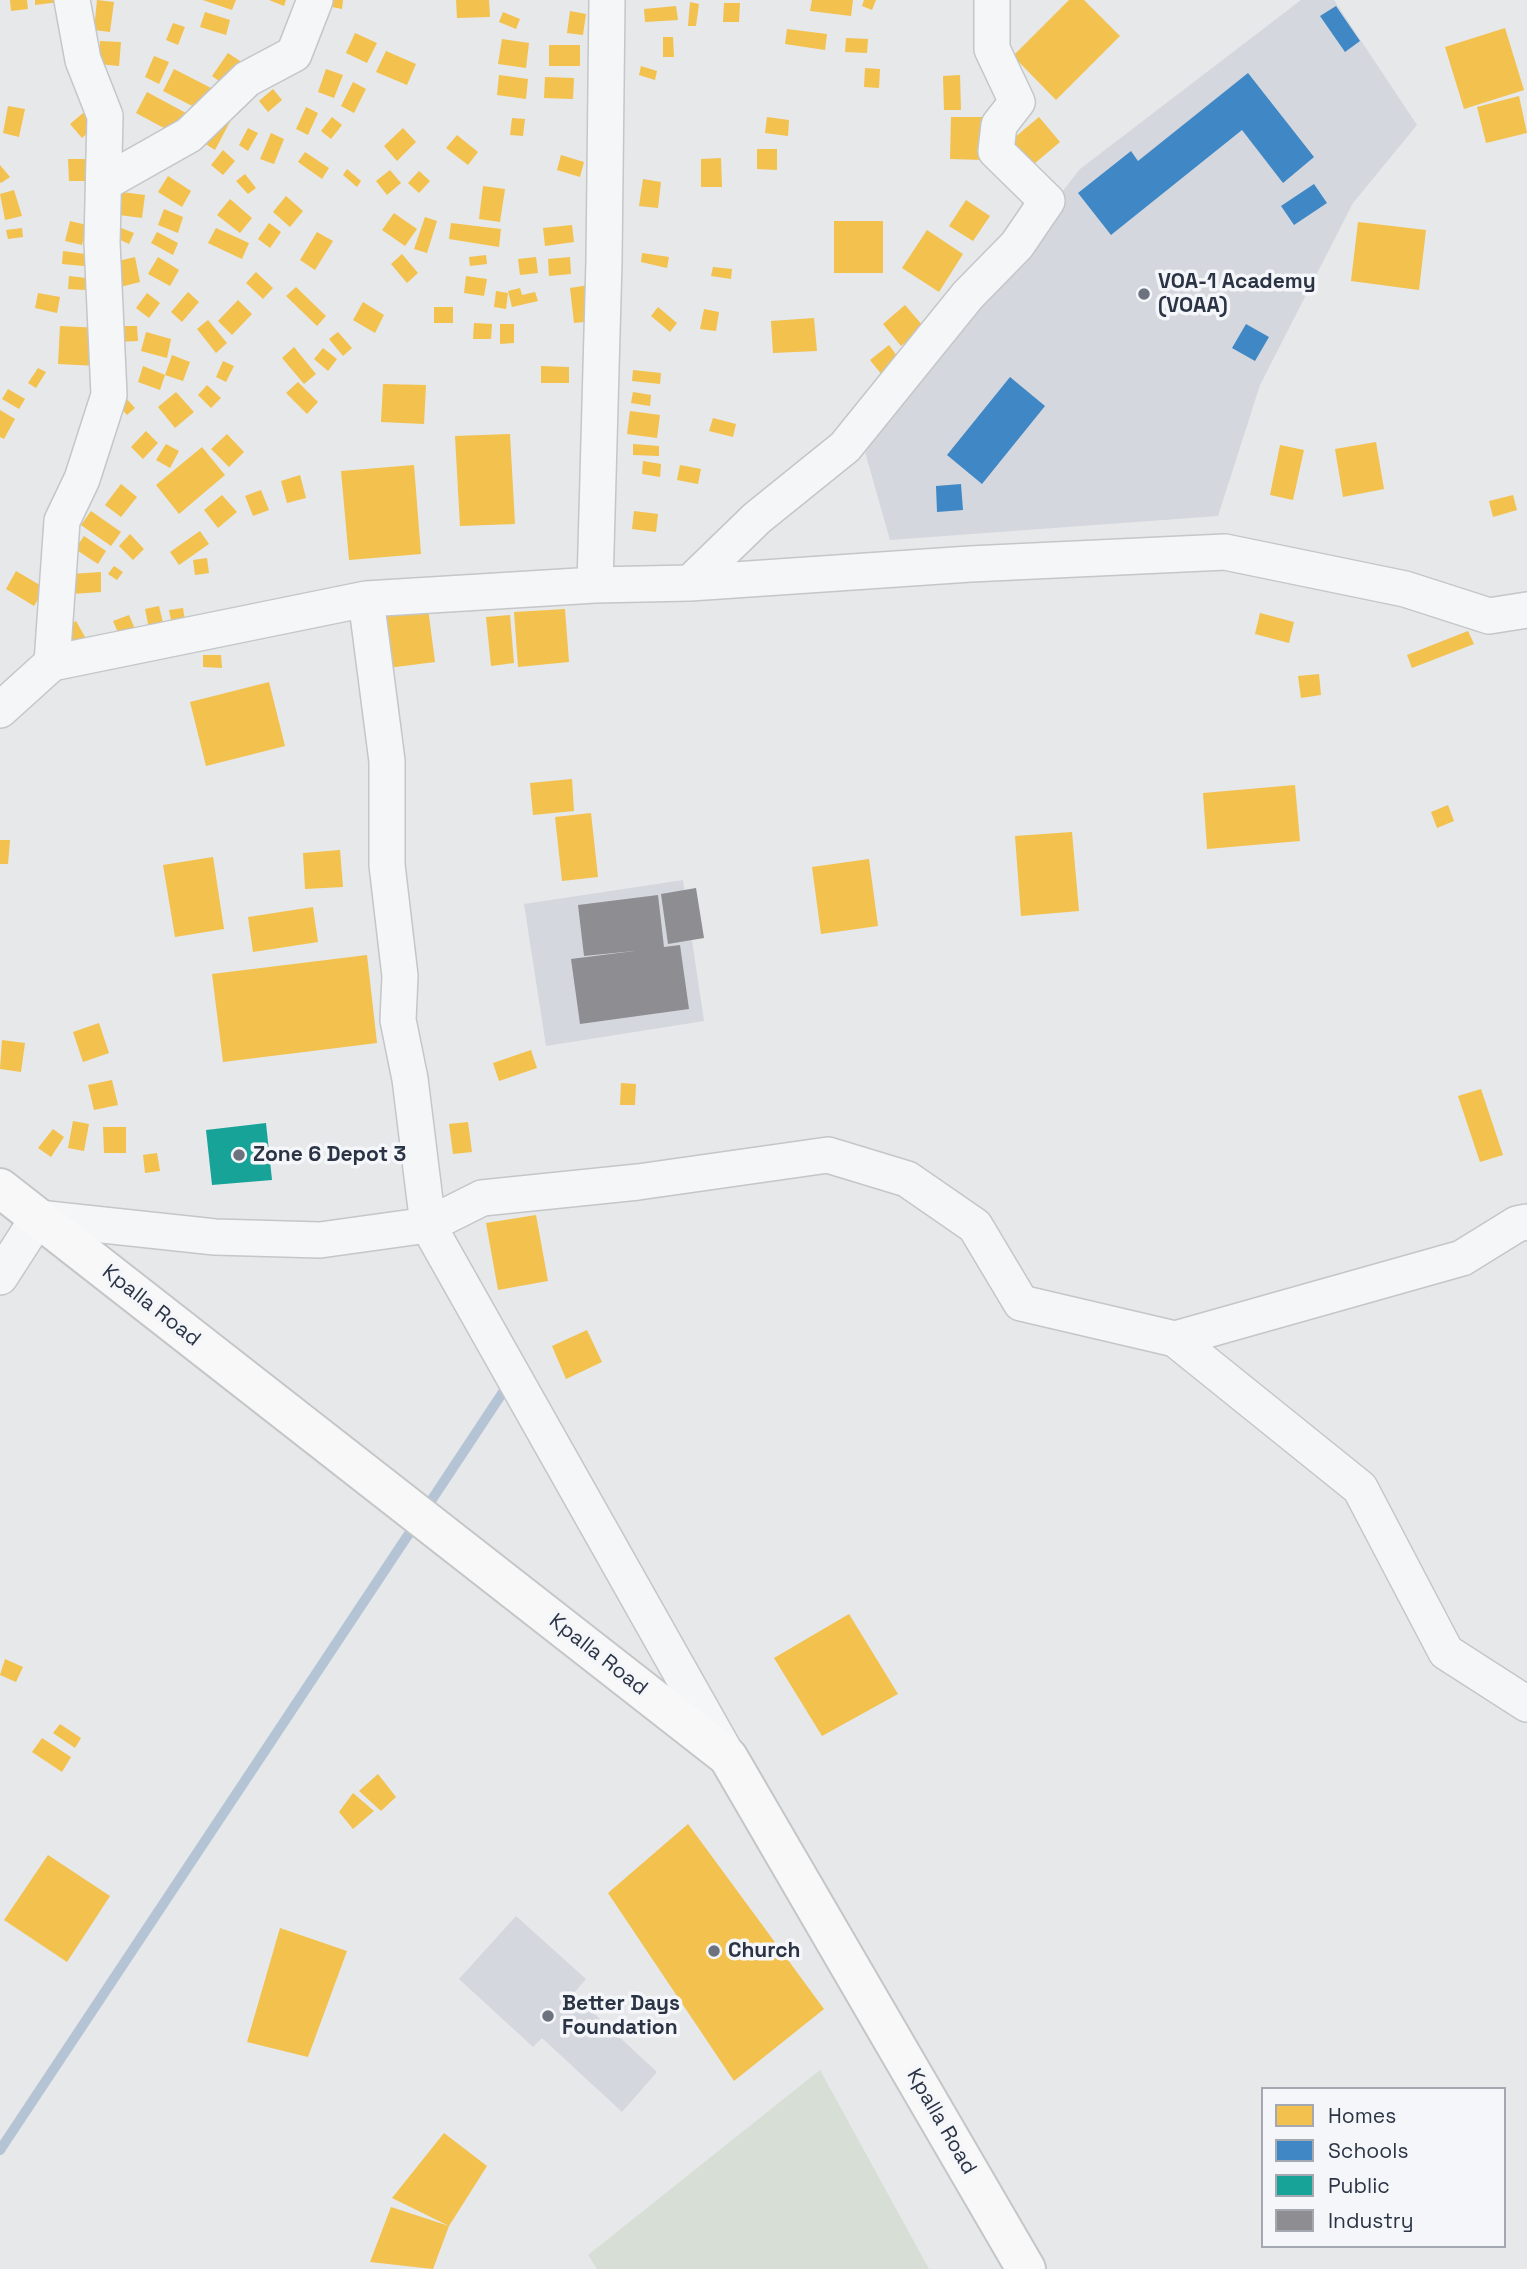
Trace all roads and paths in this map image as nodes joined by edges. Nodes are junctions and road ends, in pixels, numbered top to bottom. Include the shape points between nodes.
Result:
1 (72, 0) edge
2 (316, 0) edge
3 (607, 0) edge
4 (992, 0) edge
5 (104, 183) junction
6 (690, 583) junction
7 (595, 585) junction
8 (366, 599) junction
9 (1527, 610) edge
10 (52, 663) junction
11 (0, 710) edge
12 (0, 1188) edge
13 (38, 1218) junction
14 (1527, 1222) edge
15 (428, 1225) junction
16 (0, 1278) edge
17 (1175, 1339) junction
18 (1527, 1704) edge
19 (728, 1757) junction
20 (1026, 2269) edge

1 - 5 street via 83,60 104,116
2 - 5 street via 293,54 247,79 189,135
3 - 7 street
4 - 6 street via 992,49 1017,102 999,125 996,151 1047,201 1017,245 968,295 845,447 757,518
5 - 10 street via 109,395 82,479 62,520
6 - 7 street
6 - 9 street via 1225,552 1405,589 1489,616
7 - 8 street
8 - 10 street
8 - 15 street via 387,761 387,865 400,976 398,1020
10 - 11 street
12 - 13 street, Kpalla Road
13 - 15 street via 215,1237 320,1240
13 - 16 street
13 - 19 street, Kpalla Road
14 - 17 street via 1462,1258
15 - 17 street via 482,1198 828,1155 907,1179 975,1226 1021,1303
15 - 19 street
17 - 18 street via 1360,1488 1446,1651
19 - 20 street, Kpalla Road

